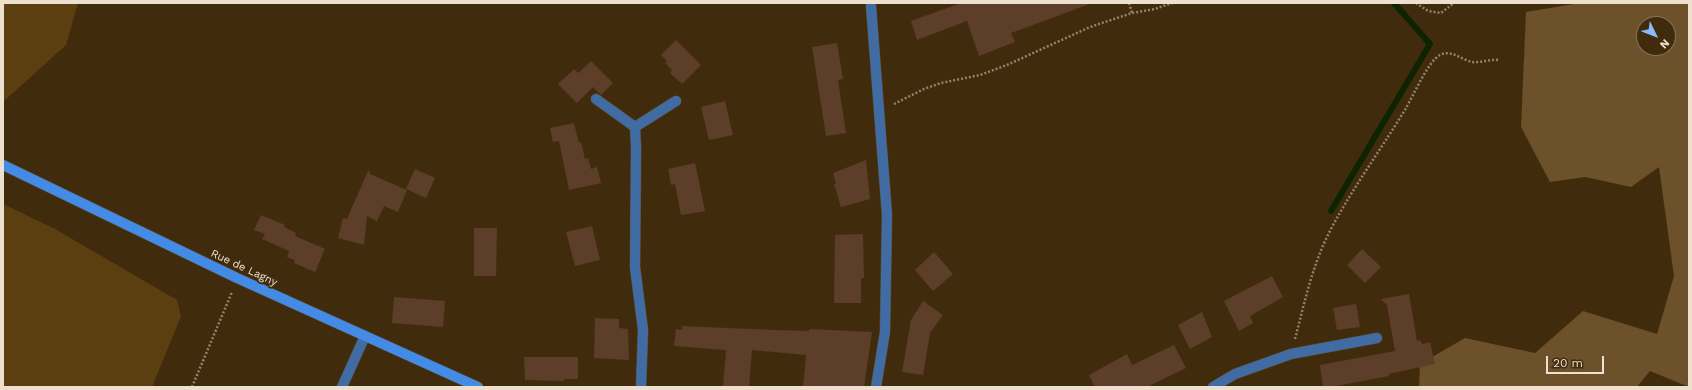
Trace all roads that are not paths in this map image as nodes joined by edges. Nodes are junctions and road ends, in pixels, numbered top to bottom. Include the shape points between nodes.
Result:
1 (871, 5) edge
2 (596, 99) dead end
3 (676, 100) dead end
4 (635, 127) junction
5 (3, 165) edge
6 (365, 336) junction
7 (1377, 338) dead end
8 (342, 387) edge
9 (478, 387) edge
10 (641, 387) edge
11 (876, 387) edge
12 (1213, 387) edge

1 - 11 street via 887,215 885,332
2 - 4 street
3 - 4 street
4 - 10 street via 635,267 643,330
5 - 6 main road, Rue de Lagny via 237,278
6 - 8 street
6 - 9 main road, Rue de Lagny
7 - 12 street via 1291,354 1235,374

